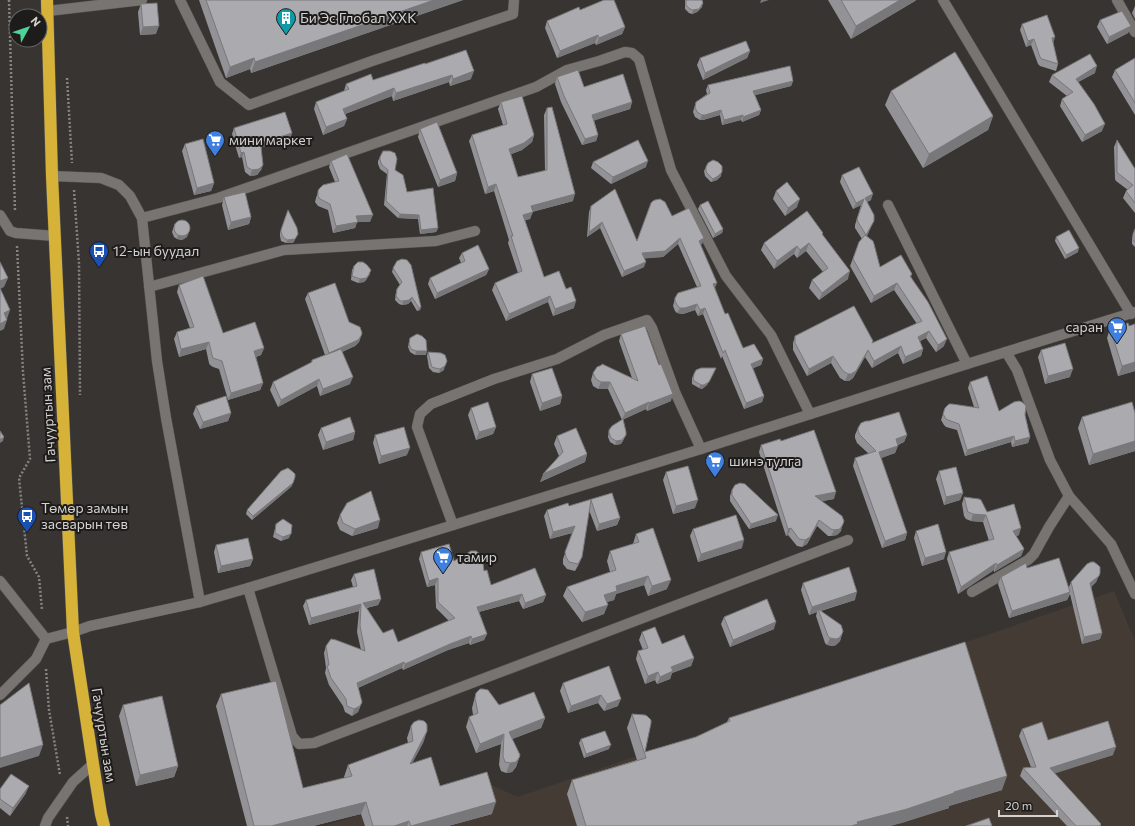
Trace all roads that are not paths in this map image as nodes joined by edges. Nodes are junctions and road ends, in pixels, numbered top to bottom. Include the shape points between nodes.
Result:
1 (142, 0) edge
2 (180, 0) edge
3 (514, 0) edge
4 (943, 0) edge
5 (1116, 0) edge
6 (47, 6) edge
7 (1135, 32) edge
8 (52, 176) junction
9 (888, 205) dead end
10 (0, 215) edge
11 (142, 218) junction
12 (475, 231) dead end
13 (55, 236) junction
14 (149, 287) junction
15 (1133, 313) edge
16 (1006, 352) junction
17 (966, 364) junction
18 (810, 414) junction
19 (701, 449) junction
20 (1069, 496) junction
21 (454, 525) junction
22 (848, 540) dead end
23 (0, 581) edge
24 (248, 588) junction
25 (972, 592) dead end
26 (1135, 594) edge
27 (200, 602) junction
28 (73, 632) junction
29 (45, 639) junction
30 (0, 695) edge
31 (93, 764) junction
32 (45, 826) edge
33 (104, 826) edge

1 - 6 street
2 - 3 street via 220,82 249,106 372,61 513,14
4 - 15 street
5 - 7 street
6 - 8 highway, Гачууртын зам
8 - 11 street via 101,178 119,185 130,196
8 - 13 highway, Гачууртын зам
9 - 17 street
10 - 13 street via 10,230 16,234
11 - 14 street
11 - 18 street via 218,198 536,87 567,70 624,52 632,53 639,59 671,170 726,276 771,335
12 - 14 street via 436,240 284,250
13 - 28 highway, Гачууртын зам
14 - 27 street via 166,418
15 - 16 street
16 - 17 street
16 - 20 street via 1017,370 1050,460
17 - 18 street
18 - 19 street
19 - 21 street
19 - 21 street via 647,320 604,335 556,359 494,379 431,404 420,414 417,427
20 - 25 street via 1028,560
20 - 26 street via 1111,544
21 - 24 street
22 - 24 street via 314,743 299,744 292,736
23 - 29 street
24 - 27 street
27 - 28 street
28 - 29 street
28 - 31 highway, Гачууртын зам
29 - 30 street via 36,659
31 - 32 street via 73,782
31 - 33 highway, Гачууртын зам

